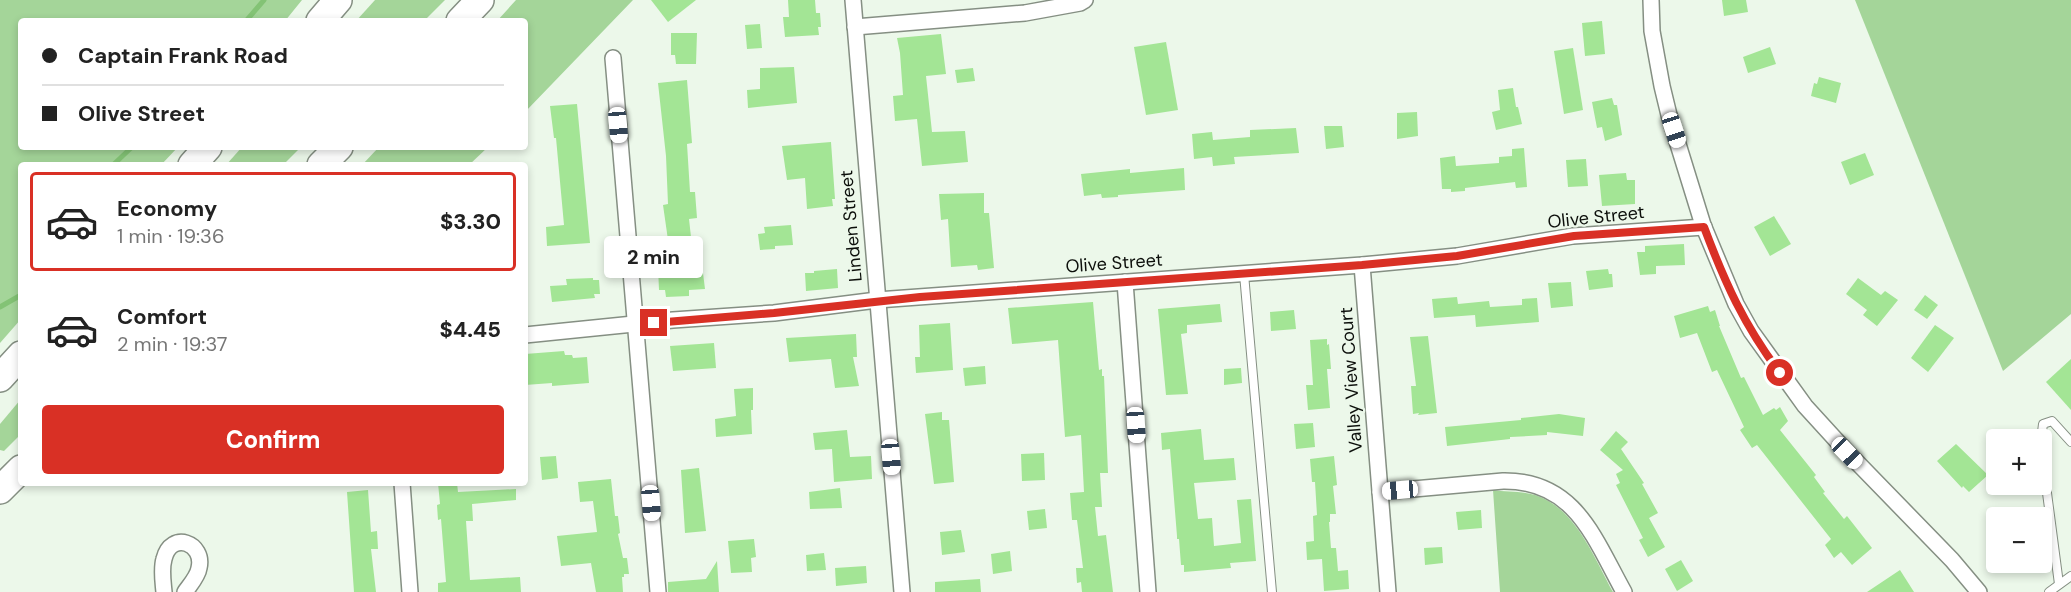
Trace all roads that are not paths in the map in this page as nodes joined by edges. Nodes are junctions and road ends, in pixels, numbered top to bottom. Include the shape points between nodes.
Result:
1 (338, 0) edge
2 (480, 0) edge
3 (853, 0) edge
4 (1085, 0) edge
5 (1651, 0) edge
6 (323, 18) edge
7 (463, 18) edge
8 (855, 27) junction
9 (613, 58) dead end
10 (205, 150) edge
11 (336, 150) edge
12 (195, 162) edge
13 (324, 162) edge
14 (1704, 227) junction
15 (1362, 265) junction
16 (1244, 274) junction
17 (1125, 282) junction
18 (877, 300) junction
19 (636, 325) junction
20 (528, 335) edge
21 (18, 358) edge
22 (0, 378) edge
23 (2042, 429) edge
24 (2071, 442) edge
25 (18, 472) edge
26 (402, 486) edge
27 (0, 490) edge
28 (1380, 492) junction
29 (2047, 495) edge
30 (2071, 576) edge
31 (2059, 584) junction
32 (164, 592) edge
33 (185, 592) edge
34 (410, 592) edge
35 (658, 592) edge
36 (902, 592) edge
37 (1148, 592) edge
38 (1272, 592) edge
39 (1388, 592) edge
40 (1624, 592) edge
41 (1979, 592) edge
42 (2049, 592) edge

1 - 6 highway
2 - 7 highway
3 - 8 street, Linden Street
4 - 8 street via 1025,13
5 - 14 street via 1662,86
8 - 18 street, Linden Street
9 - 19 street
10 - 12 highway
11 - 13 highway
14 - 15 street, Olive Street via 1574,236 1457,256
14 - 41 street via 1723,278 1750,331 1793,390
15 - 16 street, Olive Street
15 - 28 street, Valley View Court
16 - 17 street, Olive Street
16 - 38 lane
17 - 18 street, Olive Street
17 - 37 street
18 - 19 street, Olive Street
18 - 36 street, Linden Street
19 - 20 street, Olive Street
19 - 35 street
21 - 22 highway
23 - 24 lane via 2043,424 2052,421
25 - 27 highway
26 - 34 street
28 - 39 street, Valley View Court
28 - 40 street via 1503,481 1544,487 1557,493 1578,514
29 - 31 lane
30 - 31 lane
31 - 42 lane
32 - 33 street via 167,551 184,542 194,548 200,560 198,573

